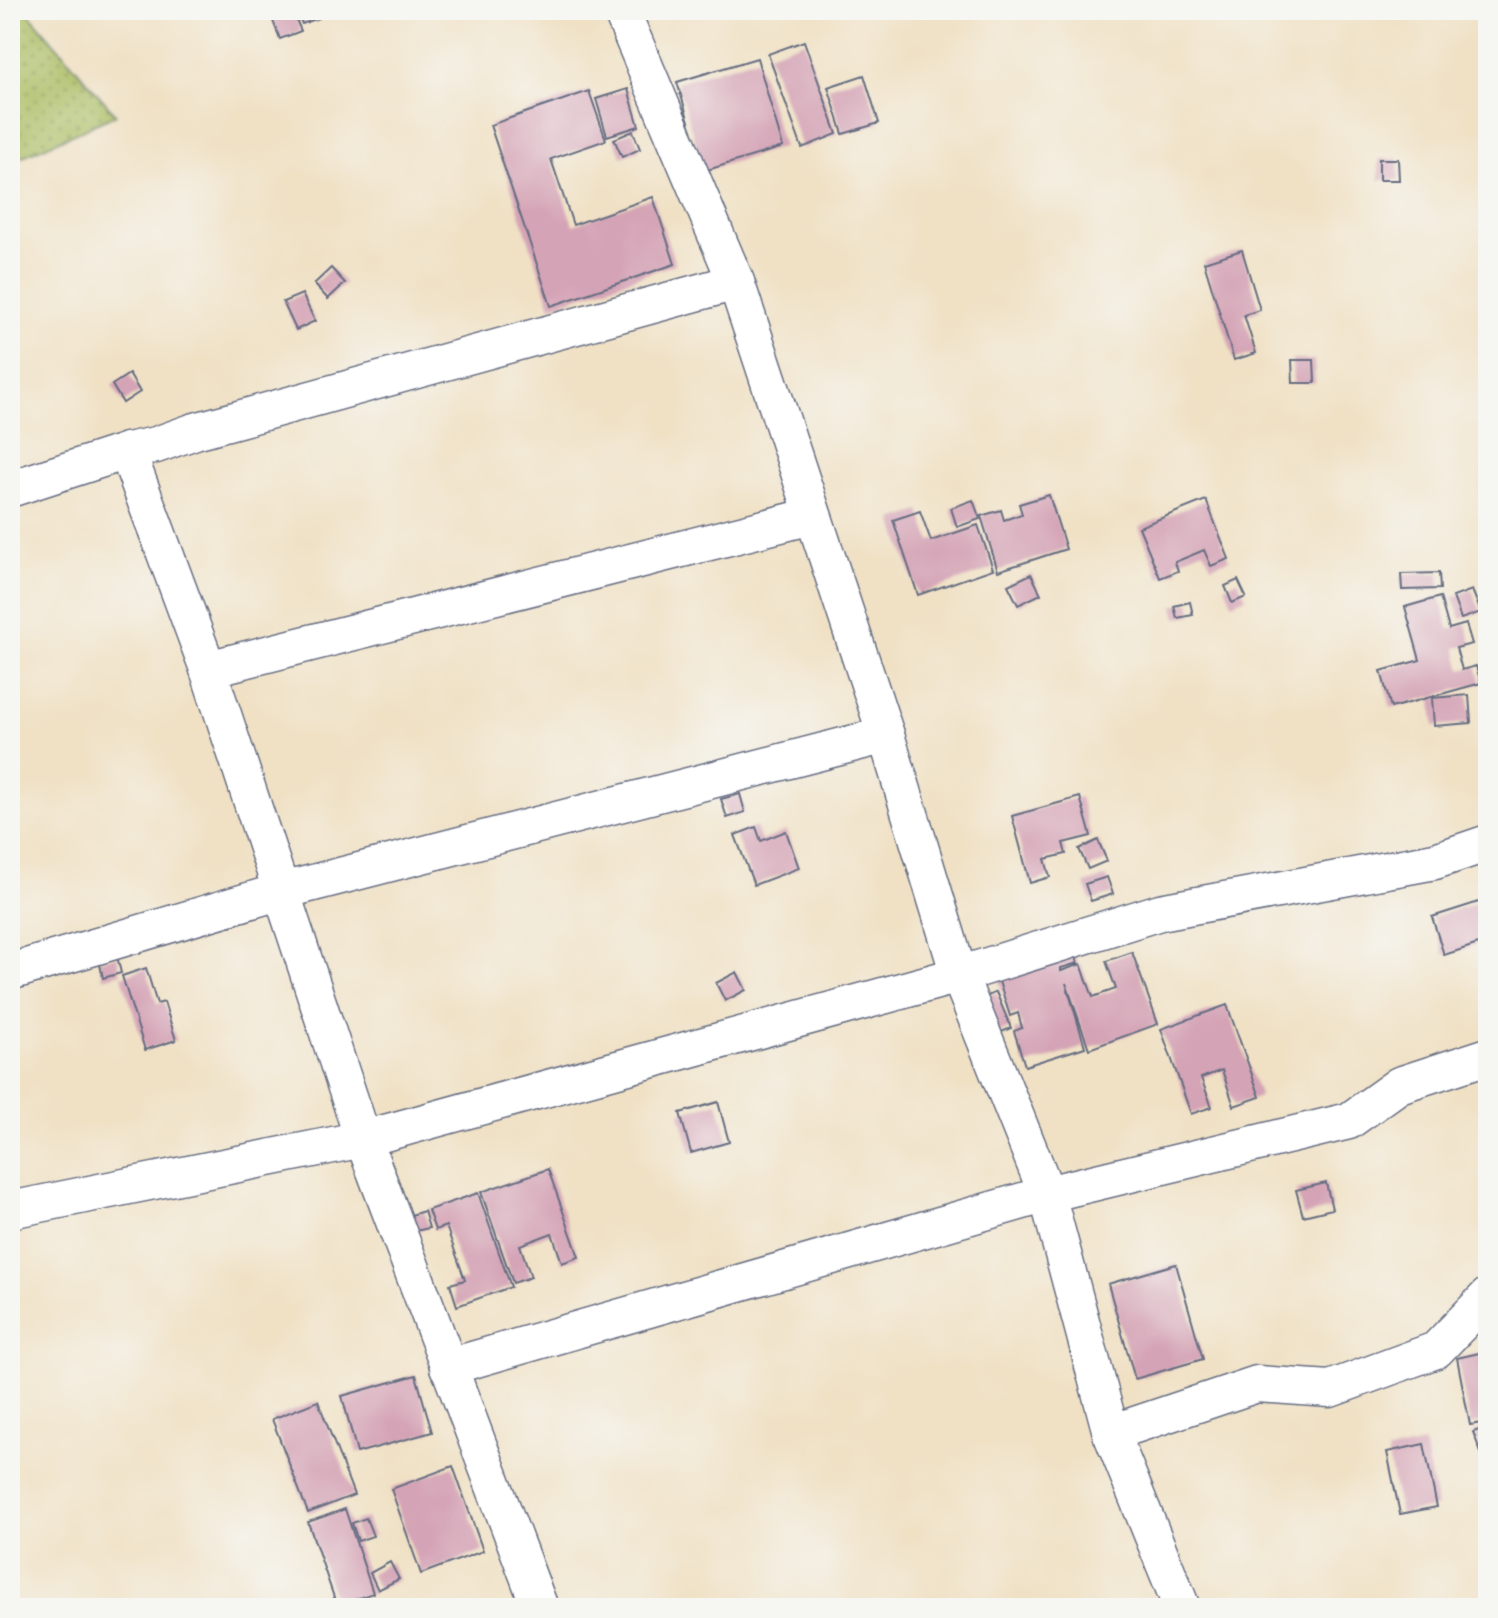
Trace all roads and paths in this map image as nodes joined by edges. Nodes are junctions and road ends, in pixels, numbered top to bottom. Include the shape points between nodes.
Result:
1 (621, 10) edge
2 (736, 282) junction
3 (127, 451) junction
4 (10, 489) edge
5 (812, 516) junction
6 (208, 669) junction
7 (886, 735) junction
8 (1488, 843) edge
9 (282, 891) junction
10 (10, 972) edge
11 (959, 975) junction
12 (1488, 1056) edge
13 (363, 1139) junction
14 (1047, 1194) junction
15 (10, 1210) edge
16 (1488, 1296) edge
17 (448, 1367) junction
18 (1111, 1433) junction
19 (540, 1608) edge
20 (1182, 1608) edge

1 - 2 street
2 - 3 street
2 - 5 street
3 - 4 street
3 - 6 street
5 - 6 street
5 - 7 street
6 - 9 street
7 - 9 street
7 - 11 street
8 - 11 street via 1435,861 1160,912
9 - 10 street
9 - 13 street
11 - 13 street
11 - 14 street
12 - 14 street via 1399,1085 1349,1121
13 - 15 street
13 - 17 street
14 - 17 street
14 - 18 street
16 - 18 street via 1436,1350 1330,1389 1257,1384
17 - 19 street
18 - 20 street

